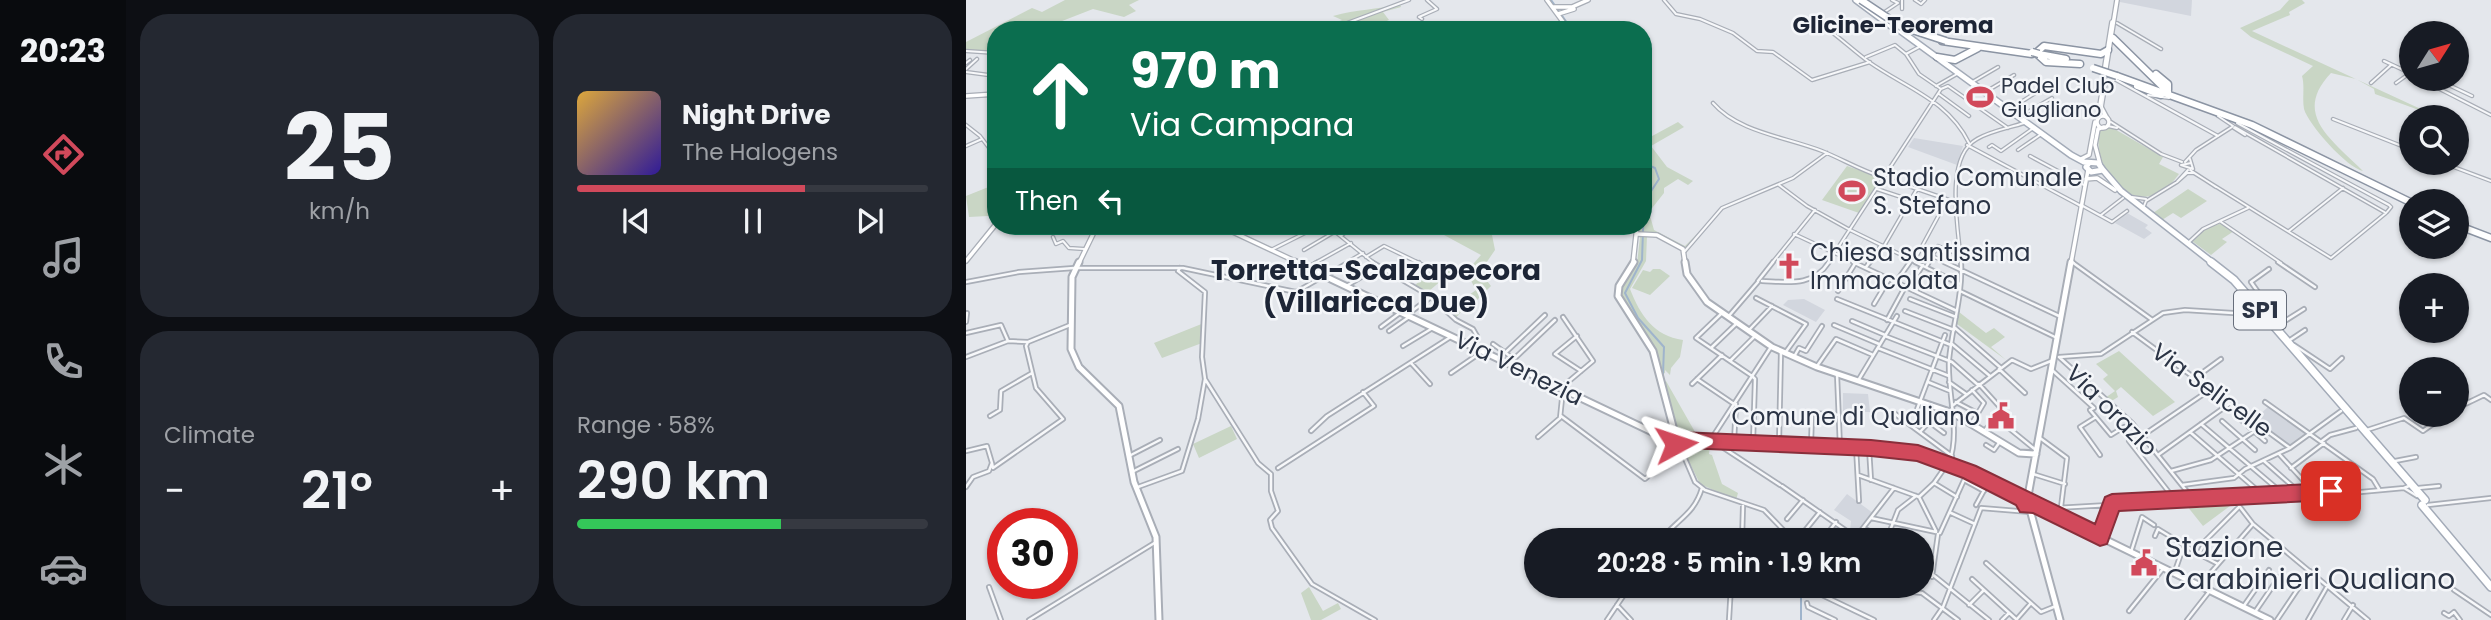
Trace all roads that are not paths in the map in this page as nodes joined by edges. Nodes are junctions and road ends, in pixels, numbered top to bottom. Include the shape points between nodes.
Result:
1 (1409, 0) edge
2 (1427, 0) edge
3 (1547, 0) edge
4 (1589, 0) edge
5 (1664, 0) edge
6 (1860, 0) edge
7 (1892, 0) edge
8 (1902, 0) edge
9 (1915, 0) edge
10 (1925, 0) edge
11 (2117, 0) edge
12 (1556, 7) junction
13 (1902, 9) dead end
14 (1560, 13) junction
15 (1882, 13) junction
16 (1422, 19) dead end
17 (1812, 19) dead end
18 (1350, 21) edge
19 (1564, 21) edge
20 (2117, 23) junction
21 (2115, 29) junction
22 (2113, 38) junction
23 (1946, 41) junction
24 (2120, 46) junction
25 (1919, 47) junction
26 (1989, 48) junction
27 (2110, 48) junction
28 (2161, 49) dead end
29 (2068, 50) junction
30 (966, 51) edge
31 (987, 52) edge
32 (2094, 53) junction
33 (1906, 54) junction
34 (2037, 54) junction
35 (1937, 57) joint
36 (1961, 57) junction
37 (1865, 58) junction
38 (977, 59) dead end
39 (970, 60) dead end
40 (2072, 61) junction
41 (2384, 61) dead end
42 (966, 62) edge
43 (1870, 62) junction
44 (2106, 62) junction
45 (1949, 63) junction
46 (2080, 64) junction
47 (2391, 65) junction
48 (2144, 66) junction
49 (1998, 67) dead end
50 (2093, 67) junction
51 (2399, 69) edge
52 (966, 71) edge
53 (987, 74) edge
54 (1956, 74) junction
55 (2014, 75) dead end
56 (2115, 77) junction
57 (2158, 81) junction
58 (2399, 81) edge
59 (1972, 82) junction
60 (2371, 83) dead end
61 (2396, 83) dead end
62 (2144, 84) junction
63 (1936, 86) junction
64 (1941, 89) junction
65 (2040, 90) dead end
66 (2445, 91) edge
67 (2461, 91) edge
68 (1985, 92) junction
69 (2167, 92) junction
70 (2476, 93) dead end
71 (1939, 94) junction
72 (987, 95) edge
73 (2148, 95) junction
74 (966, 96) edge
75 (2472, 96) junction
76 (2052, 98) dead end
77 (2465, 101) junction
78 (1713, 103) dead end
79 (1932, 103) junction
80 (2009, 109) junction
81 (2101, 112) junction
82 (2216, 112) junction
83 (2491, 115) edge
84 (1969, 116) dead end
85 (2019, 117) junction
86 (2333, 119) dead end
87 (2096, 120) junction
88 (2024, 123) junction
89 (2107, 123) junction
90 (966, 125) edge
91 (2233, 127) junction
92 (2010, 129) junction
93 (2032, 129) junction
94 (2040, 135) junction
95 (2218, 136) junction
96 (982, 139) junction
97 (2092, 143) junction
98 (1968, 144) junction
99 (2399, 145) edge
100 (966, 146) edge
101 (987, 146) edge
102 (1989, 147) dead end
103 (2018, 150) dead end
104 (1827, 153) junction
105 (2031, 156) dead end
106 (2191, 157) junction
107 (2077, 158) junction
108 (2191, 163) junction
109 (2183, 164) junction
110 (2191, 169) junction
111 (2099, 170) junction
112 (2087, 171) junction
113 (2183, 173) junction
114 (2469, 173) edge
115 (1883, 178) junction
116 (2177, 181) junction
117 (2491, 181) edge
118 (1779, 185) junction
119 (2115, 188) junction
120 (1877, 189) junction
121 (1917, 189) junction
122 (2342, 189) junction
123 (2221, 191) junction
124 (2399, 196) edge
125 (2153, 197) junction
126 (2123, 198) dead end
127 (1910, 200) junction
128 (1947, 200) junction
129 (1958, 203) junction
130 (2079, 204) junction
131 (2249, 208) junction
132 (1815, 210) junction
133 (2126, 211) dead end
134 (2385, 212) junction
135 (2150, 213) junction
136 (2101, 216) junction
137 (2221, 222) junction
138 (2469, 229) edge
139 (1850, 230) junction
140 (2290, 231) junction
141 (1652, 234) edge
142 (1794, 234) junction
143 (987, 235) edge
144 (1091, 235) edge
145 (1240, 235) edge
146 (1301, 235) edge
147 (1329, 235) edge
148 (1342, 235) edge
149 (1639, 235) edge
150 (1053, 237) dead end
151 (2488, 237) edge
152 (2189, 242) junction
153 (1351, 243) junction
154 (1883, 246) junction
155 (1084, 249) junction
156 (1271, 250) junction
157 (1304, 250) dead end
158 (1685, 251) junction
159 (1835, 252) junction
160 (1958, 254) junction
161 (1365, 255) junction
162 (1932, 256) junction
163 (1913, 260) junction
164 (966, 261) edge
165 (2071, 261) junction
166 (1856, 262) junction
167 (1419, 263) junction
168 (1424, 266) dead end
169 (1924, 266) junction
170 (1959, 266) junction
171 (1378, 267) junction
172 (1866, 267) junction
173 (1074, 268) junction
174 (1180, 268) junction
175 (1308, 268) junction
176 (2269, 269) dead end
177 (1325, 276) junction
178 (1399, 279) junction
179 (1889, 279) junction
180 (1962, 279) junction
181 (1954, 280) junction
182 (966, 282) edge
183 (1761, 282) junction
184 (1896, 282) junction
185 (1961, 284) junction
186 (1347, 286) junction
187 (1906, 287) junction
188 (2315, 287) dead end
189 (1838, 291) dead end
190 (1960, 291) junction
191 (1431, 298) junction
192 (1756, 298) dead end
193 (1837, 299) dead end
194 (1910, 299) dead end
195 (1874, 304) dead end
196 (2253, 304) junction
197 (1772, 306) junction
198 (2304, 309) dead end
199 (1905, 311) dead end
200 (1957, 311) junction
201 (967, 313) edge
202 (1406, 314) junction
203 (1721, 314) junction
204 (1545, 315) dead end
205 (1897, 316) dead end
206 (1563, 317) dead end
207 (1956, 317) junction
208 (2060, 317) junction
209 (1727, 318) junction
210 (2151, 318) junction
211 (1555, 320) dead end
212 (1887, 320) junction
213 (1852, 321) dead end
214 (966, 322) edge
215 (1893, 322) junction
216 (1073, 324) junction
217 (1735, 324) junction
218 (1834, 325) dead end
219 (1822, 326) dead end
220 (1381, 327) dead end
221 (2275, 327) junction
222 (1433, 328) junction
223 (1954, 329) junction
224 (2305, 330) dead end
225 (1389, 331) dead end
226 (1748, 332) junction
227 (2132, 332) junction
228 (966, 333) edge
229 (1885, 335) junction
230 (1945, 335) dead end
231 (1452, 336) junction
232 (1577, 336) junction
233 (1755, 336) junction
234 (2057, 338) junction
235 (1008, 341) junction
236 (1028, 342) junction
237 (1942, 342) junction
238 (2288, 342) junction
239 (1469, 344) junction
240 (1493, 344) dead end
241 (1951, 344) junction
242 (1403, 346) dead end
243 (1772, 346) junction
244 (1879, 346) junction
245 (1711, 348) junction
246 (1483, 351) junction
247 (1506, 352) junction
248 (1783, 352) junction
249 (1722, 355) junction
250 (1873, 355) junction
251 (1937, 356) junction
252 (966, 357) edge
253 (1794, 358) junction
254 (2056, 358) junction
255 (2342, 358) dead end
256 (2221, 359) dead end
257 (1730, 361) junction
258 (1949, 361) junction
259 (1410, 362) junction
260 (1513, 362) junction
261 (1817, 367) junction
262 (1932, 369) junction
263 (2000, 369) junction
264 (2052, 370) junction
265 (1581, 371) junction
266 (1032, 373) junction
267 (1451, 373) dead end
268 (1837, 374) junction
269 (1752, 376) junction
270 (1949, 376) junction
271 (1990, 376) junction
272 (2196, 378) junction
273 (1697, 379) junction
274 (1205, 380) junction
275 (1858, 380) junction
276 (1928, 382) junction
277 (1949, 382) junction
278 (1430, 384) dead end
279 (1692, 384) dead end
280 (1978, 385) junction
281 (1562, 389) junction
282 (2211, 389) junction
283 (1972, 390) junction
284 (1950, 391) junction
285 (1363, 392) junction
286 (2025, 393) dead end
287 (1966, 394) junction
288 (2491, 400) edge
289 (1920, 401) junction
290 (1735, 402) junction
291 (1956, 402) junction
292 (2266, 402) dead end
293 (2469, 402) edge
294 (2230, 403) junction
295 (1998, 405) dead end
296 (1952, 406) junction
297 (2341, 411) junction
298 (1894, 413) dead end
299 (1952, 413) junction
300 (1978, 413) junction
301 (1839, 415) junction
302 (989, 416) dead end
303 (1561, 416) junction
304 (1934, 417) dead end
305 (2096, 417) junction
306 (2239, 418) dead end
307 (1994, 419) dead end
308 (2399, 419) edge
309 (1929, 421) junction
310 (2222, 421) dead end
311 (1972, 423) junction
312 (2201, 424) junction
313 (2005, 425) dead end
314 (2262, 426) junction
315 (2124, 427) dead end
316 (2360, 429) junction
317 (1985, 430) junction
318 (1311, 431) dead end
319 (2254, 431) junction
320 (1920, 432) junction
321 (2190, 432) junction
322 (1944, 433) dead end
323 (2311, 434) junction
324 (2142, 436) junction
325 (1538, 437) dead end
326 (2040, 438) junction
327 (1674, 439) junction
328 (2243, 439) junction
329 (1160, 440) dead end
330 (1712, 441) junction
331 (2001, 441) junction
332 (2129, 441) dead end
333 (2265, 441) dead end
334 (1734, 442) junction
335 (2323, 442) junction
336 (1753, 443) junction
337 (1779, 444) junction
338 (1986, 445) dead end
339 (1811, 446) junction
340 (1840, 447) junction
341 (1856, 447) junction
342 (1869, 448) junction
343 (2230, 448) junction
344 (2290, 448) junction
345 (1178, 449) dead end
346 (2255, 450) dead end
347 (966, 451) edge
348 (2037, 452) junction
349 (2158, 454) junction
350 (2279, 454) junction
351 (2100, 455) dead end
352 (1129, 456) junction
353 (1952, 456) junction
354 (2218, 456) junction
355 (2416, 457) dead end
356 (2264, 461) junction
357 (992, 463) junction
358 (1949, 463) junction
359 (2390, 463) junction
360 (2251, 467) junction
361 (1278, 468) dead end
362 (2291, 468) junction
363 (2171, 471) junction
364 (1132, 472) junction
365 (1969, 472) junction
366 (2033, 474) junction
367 (1858, 475) junction
368 (2239, 475) junction
369 (1871, 480) junction
370 (1965, 480) junction
371 (1989, 482) junction
372 (1934, 483) junction
373 (2065, 484) junction
374 (2182, 485) junction
375 (2439, 486) dead end
376 (966, 487) edge
377 (1136, 488) junction
378 (1702, 488) junction
379 (1894, 488) junction
380 (2379, 489) junction
381 (2312, 490) junction
382 (1984, 491) junction
383 (2298, 492) junction
384 (2282, 494) junction
385 (1918, 496) junction
386 (2264, 496) junction
387 (1956, 497) junction
388 (2025, 497) junction
389 (2233, 498) junction
390 (2421, 498) junction
391 (2491, 498) edge
392 (2193, 499) junction
393 (1803, 500) junction
394 (2175, 500) junction
395 (1859, 501) dead end
396 (2112, 503) junction
397 (1742, 506) dead end
398 (1751, 507) dead end
399 (1979, 507) junction
400 (2031, 507) junction
401 (2061, 507) junction
402 (2238, 508) junction
403 (1745, 511) junction
404 (1820, 512) junction
405 (1951, 513) junction
406 (2051, 513) junction
407 (1871, 518) junction
408 (1787, 519) dead end
409 (1836, 522) junction
410 (1892, 523) junction
411 (1975, 524) junction
412 (2253, 524) junction
413 (2154, 525) dead end
414 (1670, 528) edge
415 (1743, 528) edge
416 (1781, 528) edge
417 (1807, 528) edge
418 (1832, 528) edge
419 (1844, 528) edge
420 (1863, 528) edge
421 (1891, 528) edge
422 (1938, 532) junction
423 (2155, 536) dead end
424 (2100, 537) junction
425 (1156, 542) junction
426 (2184, 545) junction
427 (2131, 552) junction
428 (1934, 553) edge
429 (2199, 554) junction
430 (1986, 563) dead end
431 (2218, 564) junction
432 (2162, 567) junction
433 (2269, 570) dead end
434 (2310, 570) junction
435 (2175, 573) junction
436 (1934, 577) edge
437 (2279, 577) dead end
438 (1972, 579) dead end
439 (2491, 581) edge
440 (1949, 585) junction
441 (2200, 585) junction
442 (2328, 585) junction
443 (2491, 587) edge
444 (1984, 590) junction
445 (2454, 590) dead end
446 (2211, 591) junction
447 (1621, 598) edge
448 (1730, 598) edge
449 (1828, 598) edge
450 (1930, 598) edge
451 (993, 599) edge
452 (1807, 603) dead end
453 (2031, 603) junction
454 (1616, 605) junction
455 (1969, 605) junction
456 (2353, 605) junction
457 (2056, 606) junction
458 (1943, 607) junction
459 (2243, 607) junction
460 (2129, 611) dead end
461 (2009, 612) junction
462 (2255, 612) junction
463 (2444, 613) dead end
464 (2491, 615) edge
465 (1001, 620) edge
466 (1029, 620) edge
467 (1159, 620) edge
468 (1374, 620) edge
469 (1607, 620) edge
470 (1631, 620) edge
471 (1729, 620) edge
472 (1835, 620) edge
473 (1874, 620) edge
474 (1934, 620) edge
475 (1958, 620) edge
476 (1989, 620) edge
477 (2002, 620) edge
478 (2016, 620) edge
479 (2060, 620) edge
480 (2188, 620) edge
481 (2270, 620) edge
482 (2277, 620) edge
483 (2308, 620) edge
484 (2344, 620) edge
485 (2368, 620) edge
486 (2460, 620) edge

1 - 18 street
2 - 16 street via 1437,9 1419,17
3 - 12 main road
4 - 12 main road
4 - 14 main road
5 - 43 street via 1676,14 1733,33 1757,51 1774,53 1812,80
6 - 15 main road
6 - 23 highway, bridge via 1900,26
6 - 23 highway, bridge via 1892,23
6 - 25 main road
7 - 15 street via 1898,3
8 - 13 street
9 - 10 street via 1921,4
11 - 20 main road
11 - 21 main road
11 - 27 main road
12 - 14 main road
14 - 19 main road
15 - 35 main road via 1890,24
17 - 37 street
20 - 21 main road
20 - 28 street
21 - 22 main road
22 - 24 highway
22 - 27 main road
23 - 26 highway
23 - 34 highway
23 - 36 highway via 1959,48
24 - 27 highway
24 - 48 highway
25 - 33 street
25 - 54 main road
26 - 34 highway
26 - 36 highway via 1975,48
27 - 32 highway
27 - 44 main road
27 - 56 main road
29 - 32 highway
29 - 34 highway
29 - 40 highway via 2064,55
29 - 46 highway via 2044,46 2036,56 2046,62
30 - 31 street
32 - 44 highway
33 - 37 street via 1895,45
33 - 63 street
34 - 40 highway
34 - 46 highway
35 - 45 highway
36 - 45 highway
37 - 43 street
38 - 52 street
39 - 42 street
40 - 50 highway
41 - 47 street
43 - 79 street
44 - 87 main road
45 - 59 main road
46 - 50 highway
47 - 51 street
47 - 60 street
48 - 57 highway
48 - 69 highway via 2165,81
49 - 59 street
50 - 56 highway, bridge
52 - 53 street
54 - 63 street
54 - 88 main road
55 - 68 street
56 - 62 highway
56 - 69 highway via 2149,93
56 - 73 street
56 - 81 main road
56 - 81 street via 2106,82
56 - 82 highway
57 - 62 highway
57 - 69 highway
58 - 61 street
59 - 68 main road
62 - 69 highway
63 - 64 street
64 - 71 street
64 - 92 street via 1948,86
65 - 80 street
66 - 77 street
67 - 75 street
68 - 80 main road
69 - 82 highway
70 - 75 street
71 - 79 street
71 - 84 street
72 - 74 main road
73 - 82 street
73 - 95 street
75 - 77 street
76 - 85 street
77 - 83 street
78 - 104 street via 1726,118
79 - 98 street via 1954,118
79 - 115 street
80 - 85 main road
81 - 89 main road
82 - 91 street
82 - 124 highway
82 - 134 street via 2389,205
85 - 107 main road
86 - 99 street
87 - 89 main road
87 - 89 main road
87 - 97 main road
88 - 92 street
88 - 93 main road
89 - 109 street
89 - 111 main road via 2098,129 2095,141
90 - 96 street
91 - 95 street
91 - 122 street
92 - 98 street
93 - 94 main road
93 - 102 street via 2001,151
94 - 103 street
94 - 112 main road
95 - 106 street
96 - 100 street
96 - 101 street
97 - 107 main road via 2087,157
97 - 112 main road via 2095,158
98 - 129 street via 1955,182
98 - 130 street
104 - 115 street
104 - 118 street
105 - 112 street
106 - 108 street
106 - 109 street
107 - 112 main road
108 - 109 street
108 - 110 street
109 - 110 street
109 - 113 street
110 - 113 street
110 - 123 street
111 - 112 main road
111 - 112 main road
111 - 119 main road, SP1
112 - 119 main road
112 - 130 main road
113 - 116 street
114 - 117 street
115 - 120 street
115 - 121 street
116 - 123 street via 2192,173
116 - 125 street
118 - 132 street
118 - 158 street via 1722,208
119 - 125 street via 2132,197
119 - 135 main road, SP1
119 - 196 main road, SP1 via 2216,267
120 - 127 street
120 - 139 street
121 - 127 street
121 - 128 street
122 - 134 street
122 - 140 street
123 - 131 street
125 - 135 street via 2144,204
126 - 136 street
127 - 154 street
128 - 129 street
128 - 163 street
129 - 160 street
130 - 136 street
130 - 165 main road
131 - 137 street
131 - 140 street
132 - 139 street
132 - 142 street
133 - 136 street via 2113,222
134 - 140 street via 2333,258
135 - 152 main road, SP1
137 - 152 street via 2203,229
137 - 188 street
138 - 151 highway
139 - 154 street
139 - 159 street
141 - 158 main road
142 - 159 street
142 - 183 street
143 - 164 main road
144 - 155 main road
145 - 156 main road, Via Venezia
146 - 156 street
147 - 157 street
148 - 153 street
149 - 327 main road via 1635,262 1619,286 1618,296 1653,351
150 - 155 street via 1056,244 1063,241 1069,248
152 - 196 main road, SP1 via 2219,265
153 - 161 street
153 - 175 street
154 - 163 street
154 - 172 street
155 - 173 main road
156 - 175 main road, Via Venezia
158 - 203 main road via 1688,276
159 - 166 street
159 - 183 street via 1812,280
160 - 162 street via 1938,246
160 - 170 street
161 - 167 street via 1384,246
161 - 171 street
161 - 177 street
162 - 169 street
162 - 170 street
163 - 169 street
163 - 184 street
165 - 208 main road
165 - 210 street
166 - 172 street
166 - 189 street
167 - 168 street
167 - 178 street
169 - 181 street
169 - 187 street
170 - 180 street
170 - 208 street
171 - 178 street
171 - 186 street
172 - 179 street
173 - 174 street
173 - 182 street
173 - 216 main road via 1070,285
174 - 177 street via 1293,292
174 - 274 street via 1178,271 1205,292
175 - 177 main road, Via Venezia
176 - 196 street via 2251,282 2258,292
177 - 186 main road, Via Venezia
178 - 191 street
179 - 184 street
179 - 195 street
180 - 181 street
180 - 185 street
181 - 185 street
183 - 209 street
184 - 187 street
185 - 190 street
186 - 202 main road, Via Venezia
187 - 200 street
187 - 212 street
190 - 200 street
190 - 234 street
191 - 202 street
191 - 239 street via 1475,331 1477,336
192 - 197 street
193 - 212 street
194 - 207 street
196 - 210 street via 2217,316 2174,310
196 - 221 main road, SP1
196 - 297 main road, SP1
197 - 226 street
197 - 248 street via 1806,324
198 - 221 street
199 - 223 street
200 - 207 street
201 - 214 street
202 - 220 street
202 - 222 main road, Via Venezia
202 - 225 street
203 - 209 main road
203 - 245 street via 1696,338
204 - 247 street
205 - 215 street
206 - 232 street
207 - 223 street
208 - 234 main road
209 - 217 main road
210 - 227 street
211 - 260 street
212 - 215 street
213 - 229 street
215 - 229 street
215 - 237 street
216 - 236 street
216 - 352 main road via 1073,358 1119,406
217 - 226 main road
217 - 245 street
218 - 244 street
219 - 253 street via 1806,351 1799,348
221 - 238 main road, SP1
222 - 231 main road, Via Venezia
222 - 242 street
223 - 241 street
223 - 263 street
224 - 238 street
226 - 233 main road
227 - 254 street via 2099,355
227 - 272 street, Via Selicelle
228 - 235 street via 1001,325
229 - 244 street
229 - 251 street
230 - 237 street
231 - 239 main road, Via Venezia
231 - 259 street
232 - 265 street via 1593,360
232 - 265 street via 1555,354
233 - 243 main road
233 - 257 street
234 - 254 main road
235 - 236 street
235 - 252 street
236 - 266 street
237 - 241 street
237 - 251 street
238 - 255 street via 2330,369
238 - 316 main road, SP1
239 - 246 main road, Via Venezia
240 - 247 street
241 - 258 street
241 - 271 street
243 - 248 main road
243 - 269 street
244 - 250 street
244 - 262 street
245 - 249 street
246 - 260 main road, Via Venezia
246 - 267 street
247 - 260 street
248 - 253 main road
248 - 337 street
249 - 257 street
249 - 273 street
250 - 261 street via 1836,339
250 - 275 street
251 - 258 street
251 - 262 street
253 - 261 main road
254 - 263 street via 2031,369 2012,360
254 - 264 main road
254 - 324 street, Via orazio
256 - 272 street
257 - 269 street
258 - 270 street
258 - 280 street
259 - 278 street
259 - 285 street
260 - 281 main road, Via Venezia
261 - 268 main road
262 - 270 street
262 - 276 street
263 - 271 street
263 - 286 street
264 - 305 street via 2094,408 2090,410
264 - 326 main road
265 - 281 street
266 - 302 street via 1001,391 1000,410
266 - 357 street via 1038,393 1063,419 1001,464 993,468
268 - 275 main road
268 - 301 street
269 - 290 street
269 - 336 street
270 - 277 street
271 - 280 street
272 - 282 street, Via Selicelle
273 - 279 street
273 - 290 street
274 - 377 street via 1182,471
274 - 468 street via 1258,463 1271,474 1278,511 1269,520 1272,528 1312,584
275 - 289 main road
276 - 284 street
276 - 289 street
277 - 284 street
277 - 287 street
280 - 283 street
280 - 295 street
281 - 303 street
281 - 327 main road, Via Venezia
282 - 294 street, Via Selicelle
282 - 324 street
283 - 287 street
283 - 300 street via 1984,403
284 - 296 street
285 - 318 street
285 - 361 street via 1374,406
287 - 291 street
288 - 293 street via 2482,396
289 - 299 main road
289 - 309 street via 1916,412
290 - 330 street
290 - 334 street
291 - 296 street
291 - 300 street
292 - 323 street
294 - 312 street
294 - 314 street, Via Selicelle
296 - 299 street
297 - 316 main road, SP1
297 - 323 street
298 - 320 street
299 - 311 main road
299 - 353 street
300 - 311 street
301 - 339 street via 1812,413
301 - 340 street
303 - 325 street
303 - 327 street via 1645,479 1662,466
304 - 309 street
305 - 315 street via 2111,435
305 - 351 street via 2080,427
306 - 319 street
307 - 317 street
308 - 316 street
309 - 320 street
309 - 322 street
310 - 328 street
311 - 317 main road
312 - 321 street
312 - 343 street
313 - 348 street
314 - 319 street
314 - 344 street, Via Selicelle
316 - 335 street via 2330,435
316 - 359 main road, SP1
316 - 390 main road, SP1
317 - 331 main road
319 - 328 street
319 - 333 street
320 - 353 street
321 - 349 street
321 - 354 street
323 - 335 street
323 - 344 street
324 - 349 street, Via orazio
326 - 348 main road
326 - 373 street via 2067,458
327 - 330 main road
327 - 378 street
328 - 343 street
328 - 346 street
329 - 352 street
330 - 334 main road
330 - 393 street
331 - 338 street via 1994,450
331 - 348 main road via 2019,453
332 - 394 street
334 - 336 main road
335 - 362 street
335 - 380 street via 2373,479
336 - 337 main road
337 - 339 main road
339 - 340 main road
340 - 341 main road
341 - 342 main road
341 - 367 street
342 - 358 main road via 1918,453
342 - 369 street
343 - 354 street
343 - 360 street
344 - 350 street
345 - 364 street
347 - 357 street via 986,446
348 - 366 main road
349 - 363 street, Via orazio
350 - 356 street
350 - 362 street
352 - 364 main road
353 - 358 street
354 - 363 street
354 - 368 street
355 - 359 street
356 - 360 street
356 - 383 street
357 - 376 street via 989,471 972,478
358 - 365 main road
358 - 372 street
359 - 390 main road, SP1
360 - 368 street
360 - 384 street
362 - 381 street
363 - 374 street, Via orazio
364 - 377 main road
365 - 370 street
365 - 371 main road
366 - 373 street
366 - 388 main road
367 - 369 street
367 - 395 street
368 - 374 street
368 - 386 street
369 - 379 street
370 - 382 street
370 - 387 street
371 - 382 street
371 - 388 main road
372 - 385 street
372 - 387 street
373 - 401 street
374 - 392 street, Via orazio
375 - 390 street
377 - 425 main road
378 - 414 street via 1696,508
378 - 416 street via 1764,510
379 - 385 street
379 - 407 street
380 - 381 street via 2350,493
380 - 390 street
381 - 383 street
382 - 399 street
383 - 384 street
384 - 386 street
385 - 410 street via 1898,510
385 - 422 street
386 - 389 street
387 - 405 street
388 - 400 main road
389 - 392 street
389 - 402 street
390 - 391 street
390 - 439 main road, SP1
390 - 443 main road, SP1
392 - 394 street
393 - 404 street
393 - 408 street
394 - 396 street
396 - 401 street
396 - 424 street
397 - 403 street
398 - 403 street
399 - 400 street
399 - 411 street
400 - 406 main road
400 - 457 main road
401 - 406 street
402 - 412 street
402 - 429 street via 2206,540
403 - 415 street
404 - 409 street
404 - 417 street
405 - 411 street
405 - 422 street
406 - 424 main road
407 - 410 street
407 - 420 street
409 - 418 street
409 - 419 street
410 - 421 street
410 - 422 street
411 - 440 street
412 - 431 street
412 - 434 street
413 - 427 street via 2141,517
422 - 428 street
423 - 426 street via 2158,529
424 - 427 main road
425 - 466 street
425 - 467 main road
426 - 429 street
426 - 435 street
427 - 432 main road
429 - 431 street
430 - 453 street
431 - 441 street
432 - 435 main road
432 - 460 street
433 - 459 street
434 - 442 street
434 - 482 street
435 - 441 main road
436 - 440 street
437 - 462 street
438 - 444 street
440 - 455 street
440 - 458 street
441 - 446 main road
442 - 456 street
442 - 483 street
444 - 455 street
444 - 461 street
445 - 464 street
446 - 459 main road
446 - 480 street
447 - 454 street
448 - 471 street
449 - 473 street
450 - 458 street
451 - 465 street
452 - 472 street
453 - 457 street via 2041,612
453 - 478 street
454 - 469 street
454 - 470 street
455 - 476 street
456 - 484 street
456 - 485 street
457 - 479 main road
458 - 474 street
458 - 475 street
459 - 462 main road
461 - 477 street
461 - 478 street
462 - 481 main road
463 - 486 street via 2454,612

